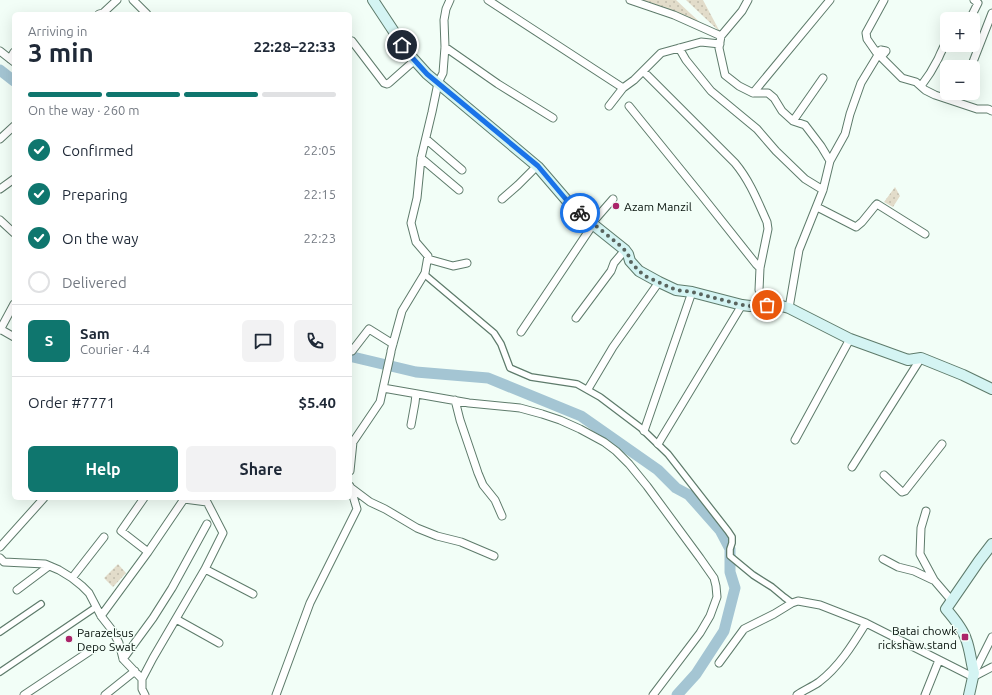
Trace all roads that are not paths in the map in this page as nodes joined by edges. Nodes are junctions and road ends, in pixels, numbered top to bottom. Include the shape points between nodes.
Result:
1 (117, 0) edge
2 (134, 0) edge
3 (373, 0) edge
4 (450, 0) edge
5 (488, 0) edge
6 (630, 0) edge
7 (748, 0) edge
8 (830, 0) edge
9 (884, 0) edge
10 (974, 0) edge
11 (104, 12) edge
12 (145, 12) edge
13 (974, 12) edge
14 (992, 13) edge
15 (721, 36) junction
16 (352, 41) dead end
17 (720, 44) junction
18 (445, 47) junction
19 (679, 48) junction
20 (881, 50) junction
21 (0, 51) edge
22 (941, 52) edge
23 (415, 60) junction
24 (973, 60) edge
25 (12, 61) edge
26 (643, 71) junction
27 (823, 78) dead end
28 (438, 83) junction
29 (922, 86) junction
30 (623, 88) junction
31 (753, 93) junction
32 (957, 102) joint
33 (609, 106) dead end
34 (629, 106) dead end
35 (992, 111) edge
36 (553, 118) dead end
37 (793, 121) junction
38 (12, 128) edge
39 (0, 139) edge
40 (426, 139) junction
41 (421, 158) junction
42 (830, 161) junction
43 (537, 166) junction
44 (462, 170) dead end
45 (12, 180) edge
46 (0, 188) edge
47 (459, 190) dead end
48 (823, 190) junction
49 (502, 199) dead end
50 (613, 199) dead end
51 (817, 207) junction
52 (0, 220) edge
53 (592, 223) junction
54 (12, 231) edge
55 (925, 234) dead end
56 (625, 250) junction
57 (428, 259) junction
58 (467, 263) dead end
59 (760, 268) junction
60 (424, 274) junction
61 (659, 282) junction
62 (692, 292) junction
63 (742, 305) junction
64 (767, 305) junction
65 (12, 308) edge
66 (788, 308) junction
67 (576, 318) dead end
68 (0, 330) edge
69 (521, 332) dead end
70 (12, 336) edge
71 (850, 339) junction
72 (393, 344) junction
73 (352, 351) edge
74 (921, 358) junction
75 (384, 386) junction
76 (588, 389) junction
77 (992, 389) edge
78 (416, 394) junction
79 (455, 400) junction
80 (411, 425) dead end
81 (644, 430) junction
82 (795, 440) dead end
83 (658, 444) junction
84 (942, 444) dead end
85 (352, 452) edge
86 (852, 467) dead end
87 (884, 474) dead end
88 (352, 488) edge
89 (352, 493) edge
90 (42, 500) edge
91 (143, 500) edge
92 (183, 500) edge
93 (192, 500) edge
94 (926, 511) dead end
95 (502, 516) dead end
96 (207, 524) dead end
97 (104, 537) dead end
98 (992, 544) edge
99 (0, 547) edge
100 (148, 552) junction
101 (494, 556) dead end
102 (0, 558) edge
103 (883, 559) dead end
104 (49, 566) junction
105 (205, 569) junction
106 (72, 578) junction
107 (933, 580) junction
108 (17, 590) dead end
109 (253, 594) dead end
110 (952, 601) junction
111 (792, 603) junction
112 (41, 604) dead end
113 (96, 607) junction
114 (101, 616) junction
115 (176, 619) junction
116 (866, 623) junction
117 (0, 632) edge
118 (992, 637) edge
119 (219, 643) dead end
120 (93, 649) dead end
121 (122, 659) junction
122 (939, 660) junction
123 (719, 663) dead end
124 (992, 668) edge
125 (135, 671) junction
126 (0, 672) edge
127 (973, 675) junction
128 (142, 679) junction
129 (971, 694) edge
130 (24, 695) edge
131 (105, 695) edge
132 (145, 695) edge
133 (276, 695) edge
134 (653, 695) edge
135 (797, 695) edge
136 (925, 695) edge

1 - 11 street
2 - 12 street
3 - 23 main road
4 - 18 street via 444,20
5 - 30 street
6 - 15 street via 674,15
7 - 15 street
8 - 31 street
9 - 20 street via 866,33 876,52
10 - 13 street via 978,3
14 - 24 street
15 - 17 street
16 - 23 street via 387,84
17 - 19 street via 701,42
17 - 31 street via 725,75
18 - 28 street via 443,73
18 - 36 street
19 - 26 street via 661,53
19 - 48 street via 711,90 757,129 805,179
20 - 29 street via 886,51 881,57 902,78
20 - 42 street via 861,83 845,134
21 - 25 street
22 - 29 street
23 - 28 main road
26 - 30 street
26 - 59 street via 735,163 749,183 768,229
27 - 37 street
28 - 40 street
28 - 43 main road
29 - 32 street via 935,95
30 - 33 street
31 - 37 street via 768,93
32 - 35 street
34 - 59 street
37 - 42 street via 805,125
38 - 39 street
40 - 41 street
40 - 44 street
41 - 47 street
41 - 57 street via 417,198 411,223 416,242
42 - 48 street
43 - 49 street
43 - 53 main road via 569,203
45 - 46 street
48 - 51 street
50 - 53 street
51 - 55 street via 856,227 877,204
51 - 66 street via 799,250
52 - 54 street
53 - 56 main road
53 - 69 street
56 - 61 main road via 639,271
56 - 67 street
57 - 58 street via 453,266
57 - 60 street
59 - 64 street via 759,290
60 - 72 street via 402,311
60 - 76 street via 494,333 502,344 510,368 531,377 577,384
61 - 62 main road via 676,290
61 - 76 street via 613,347
62 - 63 main road
62 - 81 street
63 - 64 main road
63 - 83 street
64 - 66 main road
65 - 68 street
66 - 71 main road
68 - 70 street
71 - 74 main road via 908,360
71 - 82 street
72 - 73 street via 369,329
72 - 75 street
74 - 77 main road
74 - 86 street
75 - 78 street
75 - 85 street via 380,402 353,442
76 - 81 street
78 - 79 street
78 - 80 street
79 - 95 street via 480,479 495,500
79 - 134 street via 520,408 542,414 604,442 616,451 643,481 714,578 717,597 710,616 700,634
81 - 83 street
83 - 111 street via 728,531 732,538 730,556
84 - 87 street via 905,491 902,492
88 - 101 street via 370,502 385,508 417,528
89 - 133 street via 357,509 310,603
90 - 99 street
91 - 100 street via 121,531
92 - 100 street
93 - 105 street via 207,502 223,533
94 - 107 street via 921,528 920,554
96 - 121 street via 172,588
97 - 106 street
98 - 110 main road
100 - 114 street
102 - 104 street via 4,562
103 - 107 street
104 - 106 street
104 - 108 street
105 - 109 street
105 - 115 street
106 - 113 street via 88,593
107 - 110 street
110 - 127 main road via 946,609 965,637
111 - 116 street via 798,601 820,605
111 - 123 street via 744,630
112 - 117 street
113 - 114 street
113 - 126 street
114 - 121 street via 112,630
115 - 119 street
115 - 128 street
116 - 122 street
116 - 135 street via 836,665 819,682
118 - 127 street
120 - 130 street
121 - 125 street
122 - 127 street
122 - 136 street
124 - 127 street
125 - 128 street
125 - 131 street
127 - 129 main road
128 - 132 street

